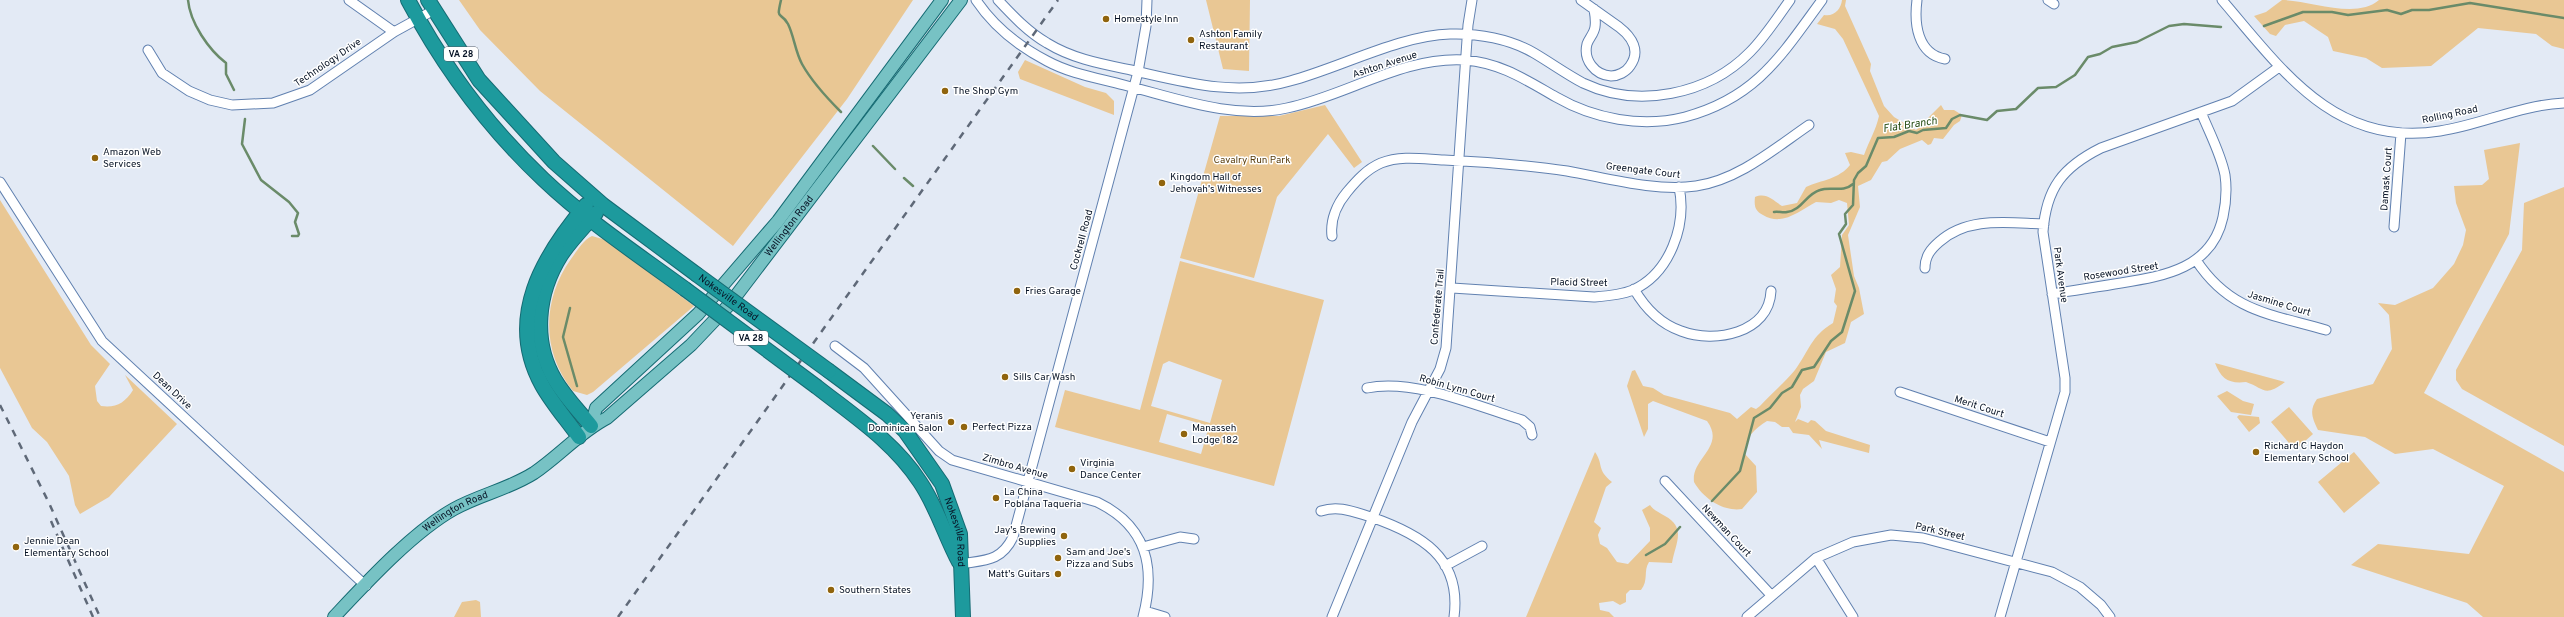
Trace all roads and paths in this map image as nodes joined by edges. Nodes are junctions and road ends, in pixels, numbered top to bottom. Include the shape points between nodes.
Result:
1 (350, 0) edge
2 (408, 0) edge
3 (942, 0) edge
4 (961, 0) edge
5 (976, 0) edge
6 (998, 0) edge
7 (1146, 0) edge
8 (1472, 0) edge
9 (1581, 0) edge
10 (1790, 0) edge
11 (1822, 0) edge
12 (1917, 0) edge
13 (2222, 0) edge
14 (431, 5) edge
15 (1594, 9) junction
16 (418, 19) junction
17 (394, 32) junction
18 (1467, 35) junction
19 (148, 50) dead end
20 (1945, 59) dead end
21 (1465, 60) junction
22 (2279, 67) junction
23 (1138, 72) junction
24 (1134, 87) junction
25 (2564, 103) edge
26 (2201, 112) junction
27 (1809, 125) dead end
28 (2402, 133) junction
29 (1459, 160) junction
30 (0, 182) edge
31 (1679, 187) junction
32 (598, 201) junction
33 (586, 215) junction
34 (2044, 224) junction
35 (2394, 227) dead end
36 (1332, 236) dead end
37 (2196, 260) junction
38 (1925, 268) dead end
39 (1452, 288) junction
40 (1634, 289) junction
41 (1771, 291) dead end
42 (2052, 294) junction
43 (2326, 330) dead end
44 (835, 346) dead end
45 (1367, 388) dead end
46 (1428, 392) junction
47 (1900, 392) dead end
48 (591, 426) junction
49 (1532, 435) dead end
50 (579, 437) junction
51 (2050, 442) junction
52 (1665, 481) dead end
53 (1029, 482) junction
54 (1321, 511) dead end
55 (1374, 518) junction
56 (1194, 539) dead end
57 (1143, 546) junction
58 (1482, 546) dead end
59 (1816, 558) junction
60 (2016, 562) junction
61 (960, 564) junction
62 (1445, 566) junction
63 (366, 586) junction
64 (1771, 595) junction
65 (1144, 614) edge
66 (334, 617) edge
67 (963, 617) edge
68 (1165, 617) edge
69 (1332, 617) edge
70 (1454, 617) edge
71 (1748, 617) edge
72 (1853, 617) edge
73 (2000, 617) edge
74 (2110, 617) edge

1 - 17 street
2 - 16 highway, Nokesville Road / VA 28
3 - 48 main road, Wellington Road via 778,221 698,314 596,408
4 - 48 main road, Wellington Road via 729,305 667,367 607,418
5 - 24 street, Ashton Avenue via 1008,37 1048,62 1091,77
6 - 23 street, Ashton Avenue via 1023,26 1060,50
7 - 23 street, Cockrell Road via 1146,26
8 - 18 street, Confederate Trail
9 - 15 street
10 - 18 street, Ashton Avenue via 1758,44 1728,71 1697,86 1667,94 1644,96 1606,91 1582,82 1533,52 1516,45 1499,39
11 - 21 street, Ashton Avenue via 1782,56 1754,84 1717,106 1680,118 1636,121 1593,114 1557,98 1509,70
12 - 20 street via 1916,19 1920,41 1928,52
13 - 22 street, Rolling Road
14 - 16 street, Technology Drive
14 - 32 highway, Nokesville Road / VA 28 via 478,80 554,162
15 - 15 street via 1632,40 1635,51 1633,62 1622,73 1606,76 1588,61 1587,45 1595,25
16 - 17 street, Technology Drive
16 - 33 highway, Nokesville Road / VA 28 via 449,68 505,140 543,180
17 - 19 street, Technology Drive via 310,90 285,101 252,106 210,100 189,91 162,73
18 - 21 street, Confederate Trail
18 - 23 street, Ashton Avenue via 1450,34 1417,38 1289,82 1253,88 1205,87
21 - 24 street, Ashton Avenue via 1447,60 1407,68 1298,106 1278,110 1227,110
21 - 29 street, Confederate Trail
22 - 26 street, Park Avenue via 2242,95
22 - 28 street, Rolling Road via 2311,98 2338,114 2376,128
23 - 24 street, Cockrell Road
24 - 53 street, Cockrell Road
25 - 28 street, Rolling Road via 2530,106 2440,131
26 - 34 street, Park Avenue via 2101,148 2072,165 2052,191
26 - 37 street, Rosewood Street via 2221,161 2226,196 2222,223 2217,236 2211,246
27 - 31 street, Greengate Court via 1740,171 1712,183
28 - 35 street, Damask Court
29 - 31 street, Greengate Court via 1540,167
29 - 36 street, Greengate Court via 1404,158 1381,163 1368,170 1355,182 1337,207 1332,222
29 - 39 street, Confederate Trail
30 - 63 street, Dean Drive via 102,341
31 - 40 street, Placid Street via 1680,222 1674,244 1657,271
32 - 33 highway
32 - 61 highway, Nokesville Road / VA 28, bridge via 829,371 891,418 908,435 933,470 948,500 960,534
33 - 48 highway via 552,272 543,294 540,327 542,348 550,371
33 - 50 highway via 540,271 529,305 528,328 532,359 542,384
33 - 61 highway, Nokesville Road / VA 28, bridge via 873,430 905,460 929,496
34 - 38 street via 1988,222 1962,228 1934,246 1926,258
34 - 42 street, Park Avenue
37 - 42 street, Rosewood Street via 2174,273 2161,277
37 - 43 street, Jasmine Court via 2215,285 2245,306
39 - 40 street, Placid Street via 1594,297
39 - 46 street, Confederate Trail via 1446,348 1440,369
40 - 41 street via 1644,305 1660,320 1681,331 1706,337 1731,334 1754,324 1769,305
42 - 51 street, Park Avenue via 2065,385 2062,405
44 - 53 street, Zimbro Avenue via 864,368 945,456 957,462
45 - 46 street, Robin Lynn Court via 1393,385
46 - 49 street, Robin Lynn Court via 1522,420 1530,427
46 - 55 street, Confederate Trail via 1412,422
47 - 51 street, Merit Court
48 - 50 main road, Wellington Road
50 - 63 main road, Wellington Road via 527,477 454,509 422,531
51 - 60 street, Park Avenue
52 - 64 street, Newman Court
53 - 57 street, Zimbro Avenue via 1107,507 1130,526
53 - 61 street, Cockrell Road via 1013,537 1005,551 993,558
54 - 55 street via 1328,508 1346,509
55 - 62 street via 1417,536 1430,546
55 - 69 street, Confederate Trail
56 - 57 street via 1180,537
57 - 65 street, Zimbro Avenue via 1149,583
58 - 62 street
59 - 60 street, Park Street via 1853,542 1891,535 1923,538
59 - 64 street, Park Street
59 - 72 street
60 - 73 street, Park Avenue
60 - 74 street, Park Street via 2067,579 2092,596
61 - 67 highway, VA 28
62 - 70 street via 1452,585
63 - 66 main road, Wellington Road
64 - 71 street, Park Street
65 - 68 street

